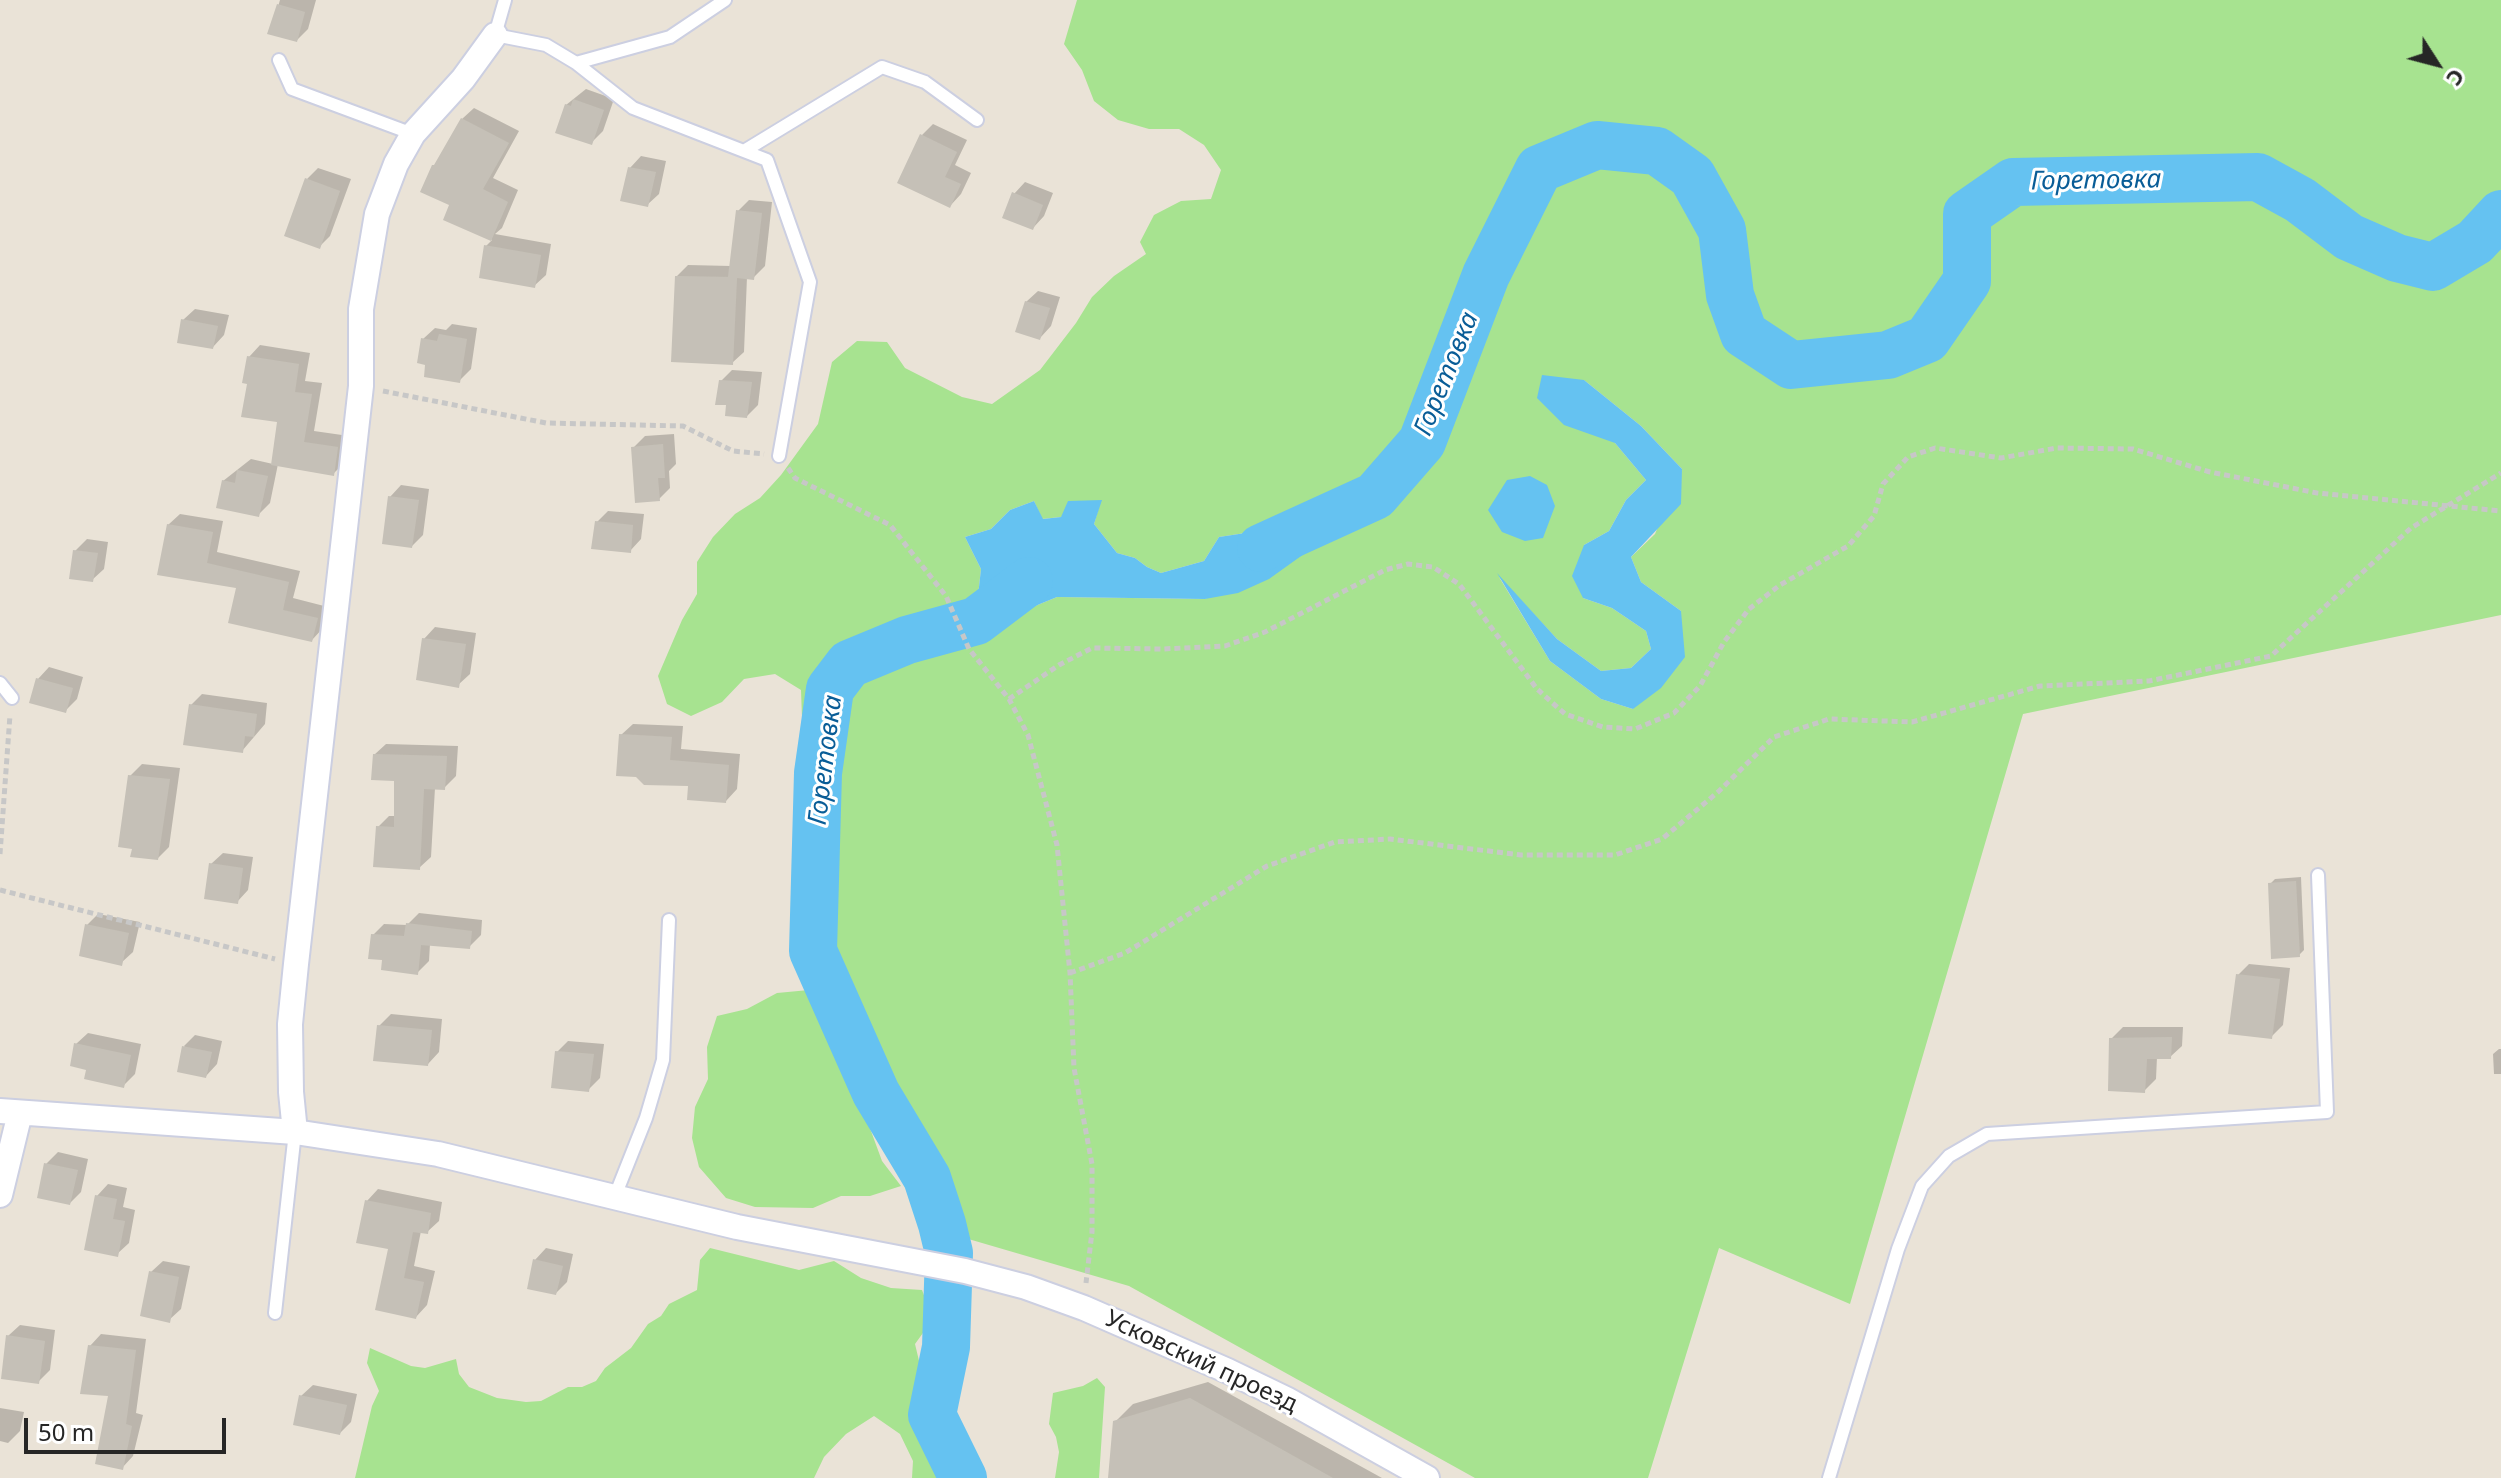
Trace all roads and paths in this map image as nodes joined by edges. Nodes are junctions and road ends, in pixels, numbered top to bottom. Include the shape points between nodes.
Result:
1 (505, 0) edge
2 (725, 0) edge
3 (495, 35) junction
4 (279, 60) dead end
5 (576, 63) junction
6 (977, 120) dead end
7 (413, 134) junction
8 (744, 151) junction
9 (361, 386) junction
10 (779, 456) junction
11 (2501, 473) edge
12 (2446, 507) junction
13 (2501, 511) edge
14 (0, 683) edge
15 (12, 698) joint
16 (1009, 699) junction
17 (0, 854) edge
18 (2318, 875) dead end
19 (0, 890) edge
20 (669, 920) dead end
21 (296, 964) junction
22 (1070, 973) junction
23 (10, 1112) edge
24 (295, 1132) junction
25 (0, 1195) edge
26 (615, 1196) junction
27 (1084, 1308) junction
28 (275, 1313) dead end
29 (1427, 1478) edge
30 (1829, 1478) edge

1 - 3 lane
2 - 5 lane via 670,37
3 - 5 lane via 546,45
3 - 7 street
4 - 7 lane via 292,89
5 - 8 lane via 633,108
6 - 8 lane via 925,82 882,67
7 - 9 street via 377,214 361,309
8 - 10 lane via 767,160 810,282
9 - 10 path via 546,423 683,426 733,451
9 - 21 street
10 - 16 path via 795,478 890,525 946,596 969,649
11 - 12 path
12 - 13 path
12 - 16 path via 2301,490 2210,472 2133,449 2057,448 2001,458 1935,448 1908,457 1883,484 1874,516 1848,546 1749,609 1700,686 1674,713 1635,729 1603,727 1565,714 1537,689 1459,584 1433,567 1408,564 1225,646 1092,648
12 - 22 path via 2411,528 2271,656 2149,681 2040,686 1912,722 1829,719 1774,737 1662,839 1615,855 1521,855 1390,839 1335,842 1267,866 1125,953
14 - 15 lane
15 - 17 path
16 - 22 path via 1028,735 1057,845
18 - 30 lane via 2327,1112 1987,1134 1949,1156 1922,1186 1898,1249
19 - 21 path
20 - 26 lane via 663,1060
21 - 24 street via 290,1024
22 - 27 path via 1074,1068 1092,1164
23 - 24 street, Усковский проезд
23 - 25 street
24 - 26 street, Усковский проезд via 438,1154
24 - 28 lane
26 - 27 street, Усковский проезд via 737,1227 965,1271
27 - 29 street, Усковский проезд via 1286,1399

